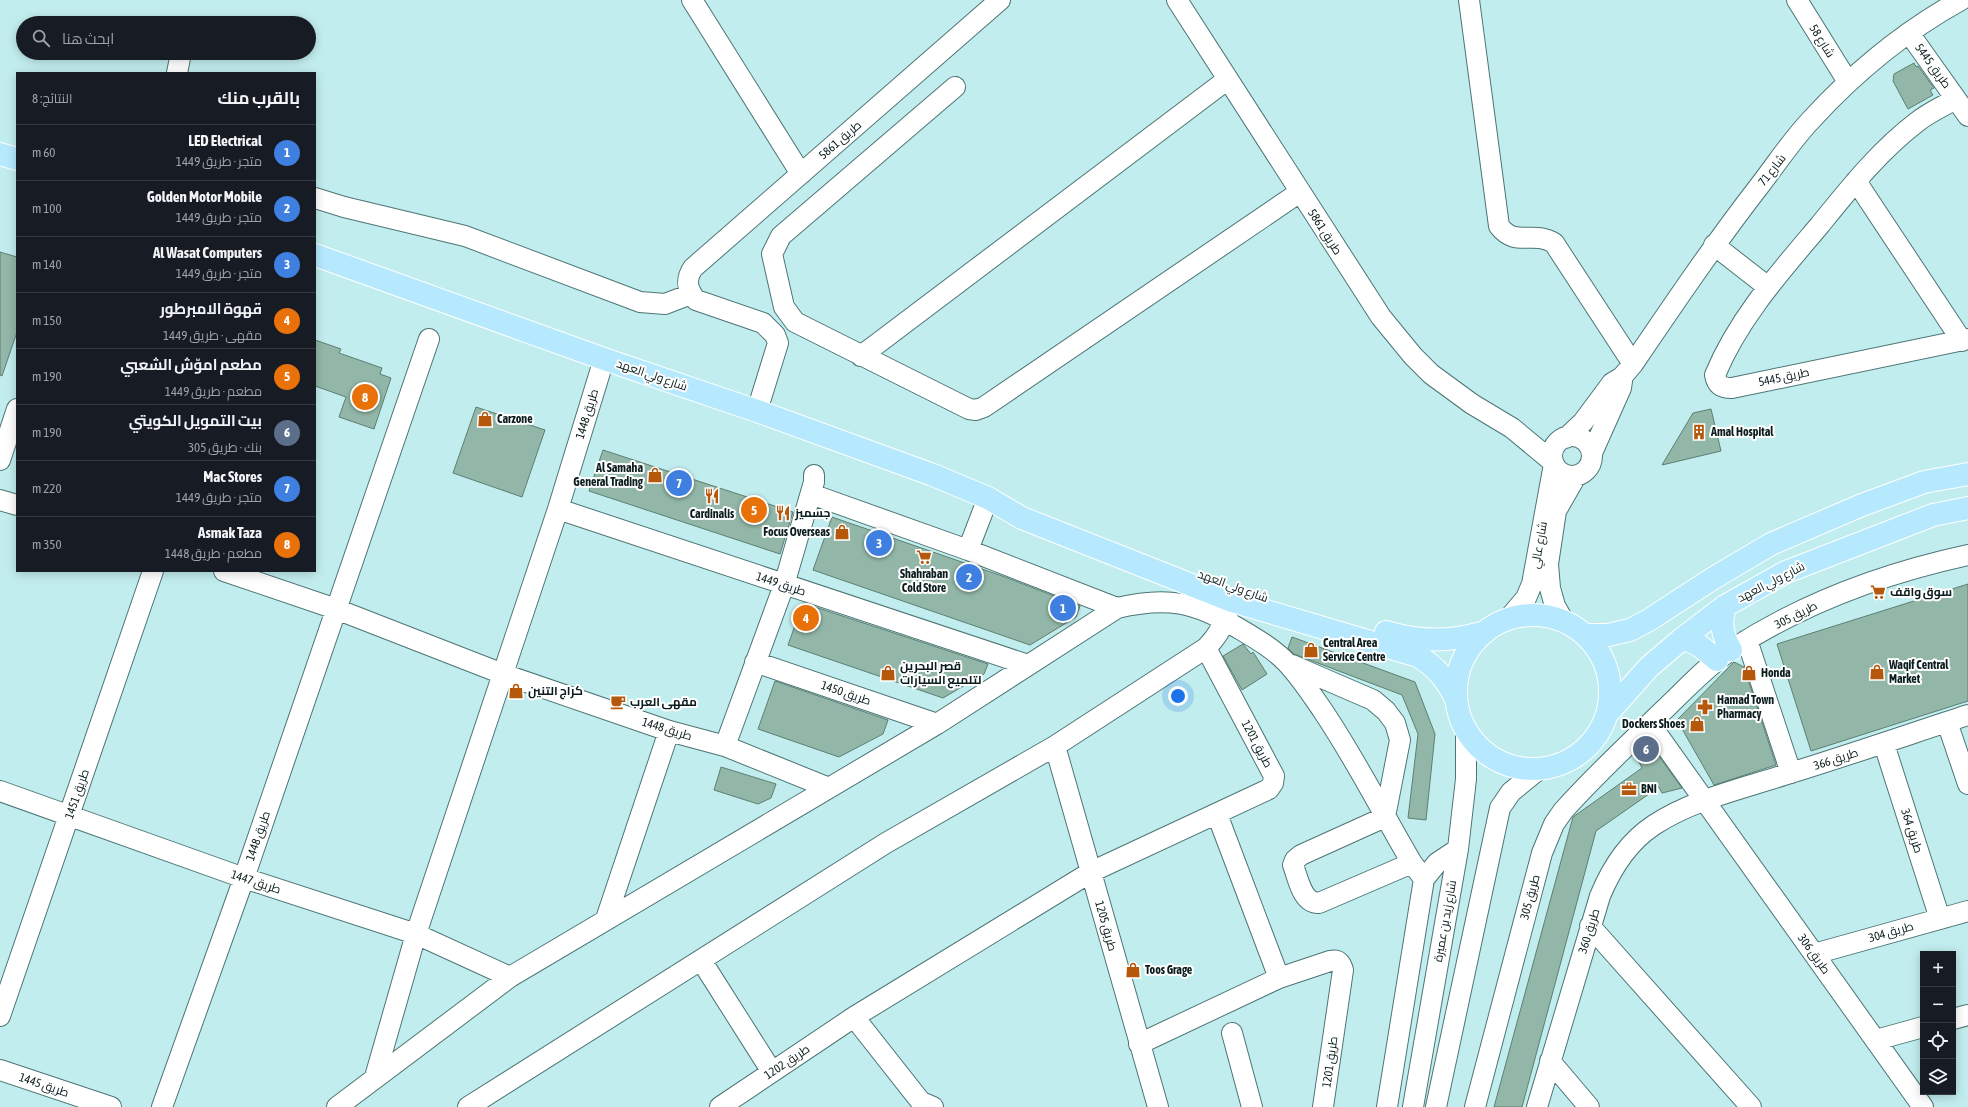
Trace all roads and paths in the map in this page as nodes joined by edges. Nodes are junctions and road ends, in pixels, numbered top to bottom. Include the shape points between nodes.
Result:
1 (692, 0) edge
2 (1000, 0) edge
3 (1178, 0) edge
4 (1469, 0) edge
5 (1797, 0) edge
6 (1961, 6) edge
7 (1909, 33) junction
8 (180, 60) edge
9 (177, 72) edge
10 (1228, 79) junction
11 (1848, 82) junction
12 (955, 87) dead end
13 (1956, 99) junction
14 (1968, 116) edge
15 (0, 154) edge
16 (16, 159) edge
17 (801, 174) junction
18 (1856, 181) junction
19 (1300, 192) junction
20 (316, 198) edge
21 (1714, 245) junction
22 (316, 255) edge
23 (1768, 287) junction
24 (689, 289) junction
25 (429, 339) dead end
26 (1965, 340) edge
27 (861, 356) junction
28 (604, 359) junction
29 (1627, 370) junction
30 (757, 411) junction
31 (16, 412) edge
32 (1512, 428) junction
33 (1563, 439) junction
34 (1592, 453) junction
35 (0, 460) edge
36 (1553, 463) junction
37 (814, 474) dead end
38 (1968, 474) edge
39 (1576, 476) junction
40 (811, 494) junction
41 (988, 498) junction
42 (0, 500) edge
43 (16, 505) edge
44 (1968, 508) edge
45 (558, 509) junction
46 (1548, 520) junction
47 (968, 550) junction
48 (1968, 555) edge
49 (153, 572) edge
50 (227, 572) edge
51 (784, 585) junction
52 (1725, 606) junction
53 (1117, 608) junction
54 (336, 609) junction
55 (1229, 611) junction
56 (1509, 618) junction
57 (1563, 620) junction
58 (1485, 632) junction
59 (1586, 635) junction
60 (1683, 638) junction
61 (1206, 648) junction
62 (1732, 650) junction
63 (756, 662) junction
64 (1287, 662) junction
65 (1028, 665) junction
66 (503, 674) junction
67 (1456, 699) junction
68 (1608, 713) junction
69 (1968, 715) edge
70 (1948, 722) junction
71 (937, 724) junction
72 (1650, 724) junction
73 (669, 731) junction
74 (1466, 733) junction
75 (1884, 744) junction
76 (725, 746) junction
77 (1055, 746) junction
78 (1538, 770) junction
79 (1791, 773) junction
80 (1968, 784) edge
81 (829, 788) junction
82 (0, 791) edge
83 (1704, 801) junction
84 (1217, 814) junction
85 (70, 816) junction
86 (1385, 817) junction
87 (1458, 849) junction
88 (1412, 863) junction
89 (1090, 872) junction
90 (244, 878) junction
91 (1424, 879) junction
92 (1968, 911) edge
93 (606, 919) junction
94 (1940, 919) junction
95 (1590, 926) junction
96 (416, 934) junction
97 (1814, 954) junction
98 (701, 960) junction
99 (510, 977) junction
100 (1279, 978) junction
101 (0, 1016) edge
102 (854, 1016) junction
103 (1968, 1016) edge
104 (1956, 1019) edge
105 (1401, 1022) junction
106 (1426, 1026) junction
107 (1920, 1029) edge
108 (1232, 1034) dead end
109 (1876, 1040) junction
110 (1139, 1044) junction
111 (1550, 1061) junction
112 (0, 1070) edge
113 (772, 1072) junction
114 (375, 1077) junction
115 (920, 1105) edge
116 (111, 1107) edge
117 (162, 1107) edge
118 (337, 1107) edge
119 (468, 1107) edge
120 (720, 1107) edge
121 (1158, 1107) edge
122 (1252, 1107) edge
123 (1323, 1107) edge
124 (1387, 1107) edge
125 (1413, 1107) edge
126 (1436, 1107) edge
127 (1475, 1107) edge
128 (1537, 1107) edge
129 (1589, 1107) edge
130 (1751, 1107) edge
131 (1923, 1107) edge

1 - 17 street
2 - 17 street, طريق 5861
3 - 10 street, طريق 5861
4 - 29 street via 1499,226 1505,234 1516,239 1538,236 1554,243
5 - 11 street, شارع 58
6 - 7 street, شارع 71
7 - 11 street, شارع 71
7 - 13 street, طريق 5445
8 - 9 street
10 - 19 street, طريق 5861
10 - 27 street
11 - 21 street, شارع 71 via 1810,121
12 - 27 street via 781,236 772,254 784,307 795,322
13 - 14 street, طريق 5445
13 - 18 street, طريق 5445 via 1918,121 1890,145
15 - 16 main road
17 - 24 street, طريق 5861 via 694,268 688,276
18 - 23 street, طريق 5445
18 - 26 street, طريق 5445
19 - 27 street via 976,410 968,409
19 - 32 street, طريق 5861 via 1381,317 1413,356 1451,390
20 - 24 street via 465,236 640,302 665,304
21 - 23 street
21 - 29 street, شارع 71
22 - 28 main road, شارع ولي العهد
23 - 26 street, طريق 5445 via 1714,375 1717,383 1724,388
24 - 30 street via 696,300 763,323 775,335 778,343
25 - 54 street, طريق 1448
28 - 30 main road, شارع ولي العهد
28 - 45 street, طريق 1448
29 - 33 street, شارع 71 via 1612,382 1583,422
29 - 34 street, شارع 71
30 - 41 main road, شارع ولي العهد
31 - 35 street
32 - 33 street, طريق 5861
32 - 36 street, طريق 5861
33 - 34 street via 1572,436 1585,441
33 - 36 street via 1554,449
34 - 39 street via 1589,468
36 - 39 street via 1563,474
36 - 46 street, شارع عالي
37 - 40 street
38 - 59 main road via 1924,482 1862,505 1771,544 1630,630 1608,635
39 - 46 street, شارع عالي
40 - 47 street
40 - 51 street
41 - 47 street
41 - 55 main road, شارع ولي العهد via 1022,518
41 - 58 main road, شارع ولي العهد via 1031,508 1224,584 1304,611 1410,639 1448,640
42 - 43 street
44 - 52 main road, شارع ولي العهد via 1933,515 1786,572
45 - 51 street, طريق 1449
45 - 66 street, طريق 1448
46 - 56 street, شارع عالي via 1532,584 1526,598
46 - 57 street, شارع عالي via 1550,588 1555,606
47 - 53 street
48 - 62 street, طريق 305 via 1925,564 1865,583 1807,608
49 - 85 street, طريق 1451
50 - 54 street, طريق 1448
51 - 63 street
51 - 65 street, طريق 1449
52 - 60 main road, شارع ولي العهد
52 - 62 main road via 1721,628 1724,639
53 - 55 street via 1140,602 1164,601
53 - 65 street
54 - 66 street, طريق 1448
54 - 90 street, طريق 1448
55 - 61 street via 1216,638
55 - 64 street via 1259,641
55 - 67 main road, شارع ولي العهد via 1418,656 1440,672
56 - 57 main road via 1536,615
56 - 58 main road
57 - 59 main road
58 - 67 main road via 1469,648 1459,667 1455,688
59 - 68 main road via 1599,652 1608,671 1611,692
60 - 62 main road via 1700,646
60 - 68 main road, شارع ولي العهد via 1649,667
61 - 77 street
61 - 84 street, طريق 1201 via 1274,776 1269,789
62 - 72 street, طريق 305
62 - 79 street
63 - 71 street, طريق 1450
63 - 76 street
64 - 86 street via 1304,682 1337,732
64 - 86 street via 1373,700 1395,723 1400,740
65 - 71 street
66 - 73 street, طريق 1448
66 - 96 street, طريق 1448
67 - 74 main road via 1459,718
68 - 78 main road via 1598,735 1582,753 1561,764
69 - 70 street, طريق 366
70 - 75 street, طريق 366
70 - 80 street
71 - 81 street
72 - 83 street
72 - 127 street, طريق 305 via 1563,811 1547,838
73 - 76 street, طريق 1448
73 - 93 street
74 - 78 main road via 1480,750 1497,762 1517,768
74 - 87 street, شارع زيد بن عميرة via 1466,779
75 - 79 street, طريق 366
75 - 94 street, طريق 364
76 - 81 street, طريق 1448
77 - 89 street, طريق 1205
77 - 98 street via 886,843
78 - 126 street via 1511,792 1500,808
79 - 83 street, طريق 366
81 - 93 street
82 - 85 street, طريق 1447
83 - 95 street, طريق 360 via 1655,825 1621,856 1609,875
83 - 97 street, طريق 306
84 - 89 street, طريق 1201
84 - 100 street
85 - 90 street, طريق 1447
85 - 101 street, طريق 1451
86 - 88 street
86 - 88 street via 1295,860 1293,865 1306,899 1312,903 1319,903
87 - 91 street via 1437,863
87 - 106 street, شارع زيد بن عميرة
88 - 91 street
89 - 102 street, طريق 1202
89 - 110 street, طريق 1205
90 - 96 street, طريق 1447
90 - 117 street, طريق 1448
91 - 105 street
92 - 94 street, طريق 304
93 - 99 street
94 - 97 street, طريق 304
95 - 111 street, طريق 360
95 - 130 street
96 - 99 street, طريق 1447
96 - 114 street, طريق 1448
97 - 109 street, طريق 306
98 - 113 street
98 - 119 street
99 - 114 street
100 - 110 street, طريق 1201
100 - 123 street, طريق 1201 via 1333,960 1341,963
102 - 113 street, طريق 1202
102 - 115 street
103 - 104 street
105 - 106 street
105 - 124 street
106 - 125 street, شارع زيد بن عميرة
107 - 109 street
108 - 122 street
109 - 131 street, طريق 306
110 - 121 street, طريق 1205
111 - 128 street, طريق 360
111 - 129 street
112 - 116 street, طريق 1445
113 - 120 street, طريق 1202
114 - 118 street

